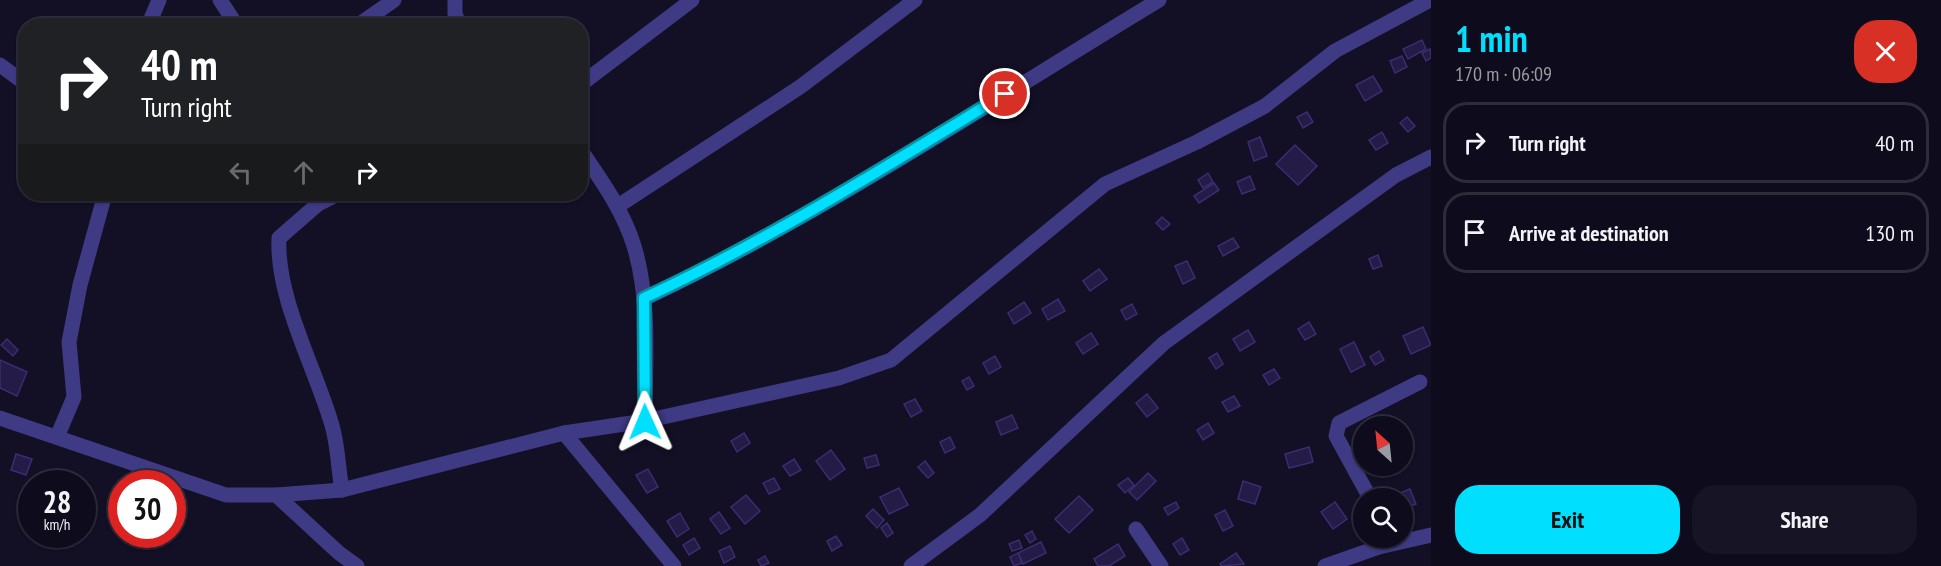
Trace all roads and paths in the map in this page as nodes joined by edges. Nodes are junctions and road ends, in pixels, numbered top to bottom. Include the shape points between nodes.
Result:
1 (159, 0) edge
2 (220, 0) edge
3 (394, 0) edge
4 (455, 0) edge
5 (692, 0) edge
6 (915, 0) edge
7 (1159, 0) edge
8 (1430, 0) edge
9 (151, 18) edge
10 (232, 18) edge
11 (368, 18) edge
12 (456, 18) edge
13 (0, 65) edge
14 (18, 78) edge
15 (588, 79) edge
16 (1431, 157) edge
17 (588, 161) edge
18 (103, 201) edge
19 (324, 201) edge
20 (618, 206) junction
21 (644, 298) junction
22 (1419, 382) dead end
23 (0, 418) edge
24 (645, 422) junction
25 (564, 433) junction
26 (57, 437) junction
27 (1365, 488) edge
28 (342, 489) junction
29 (276, 495) junction
30 (1136, 529) dead end
31 (1431, 535) edge
32 (1413, 537) edge
33 (1369, 548) edge
34 (357, 566) edge
35 (674, 566) edge
36 (911, 566) edge
37 (1161, 566) edge
38 (1324, 566) edge

1 - 9 street
2 - 10 street
3 - 11 street
4 - 12 street
5 - 15 street
6 - 20 street via 800,87
7 - 21 street via 871,176 705,270
8 - 24 street via 1335,51 1265,106 1105,184 891,360 838,378
13 - 14 street
16 - 36 street via 1396,176 1164,343 980,515
17 - 20 street
18 - 26 street via 69,342 74,397
19 - 28 street via 279,238 278,263 311,372 332,423
20 - 21 street via 634,246
21 - 24 street
22 - 27 street via 1339,423 1336,436
23 - 26 street
24 - 25 street
25 - 28 street
25 - 35 street
26 - 29 street via 226,495
28 - 29 street
29 - 34 street
30 - 37 street
31 - 32 street
33 - 38 street

